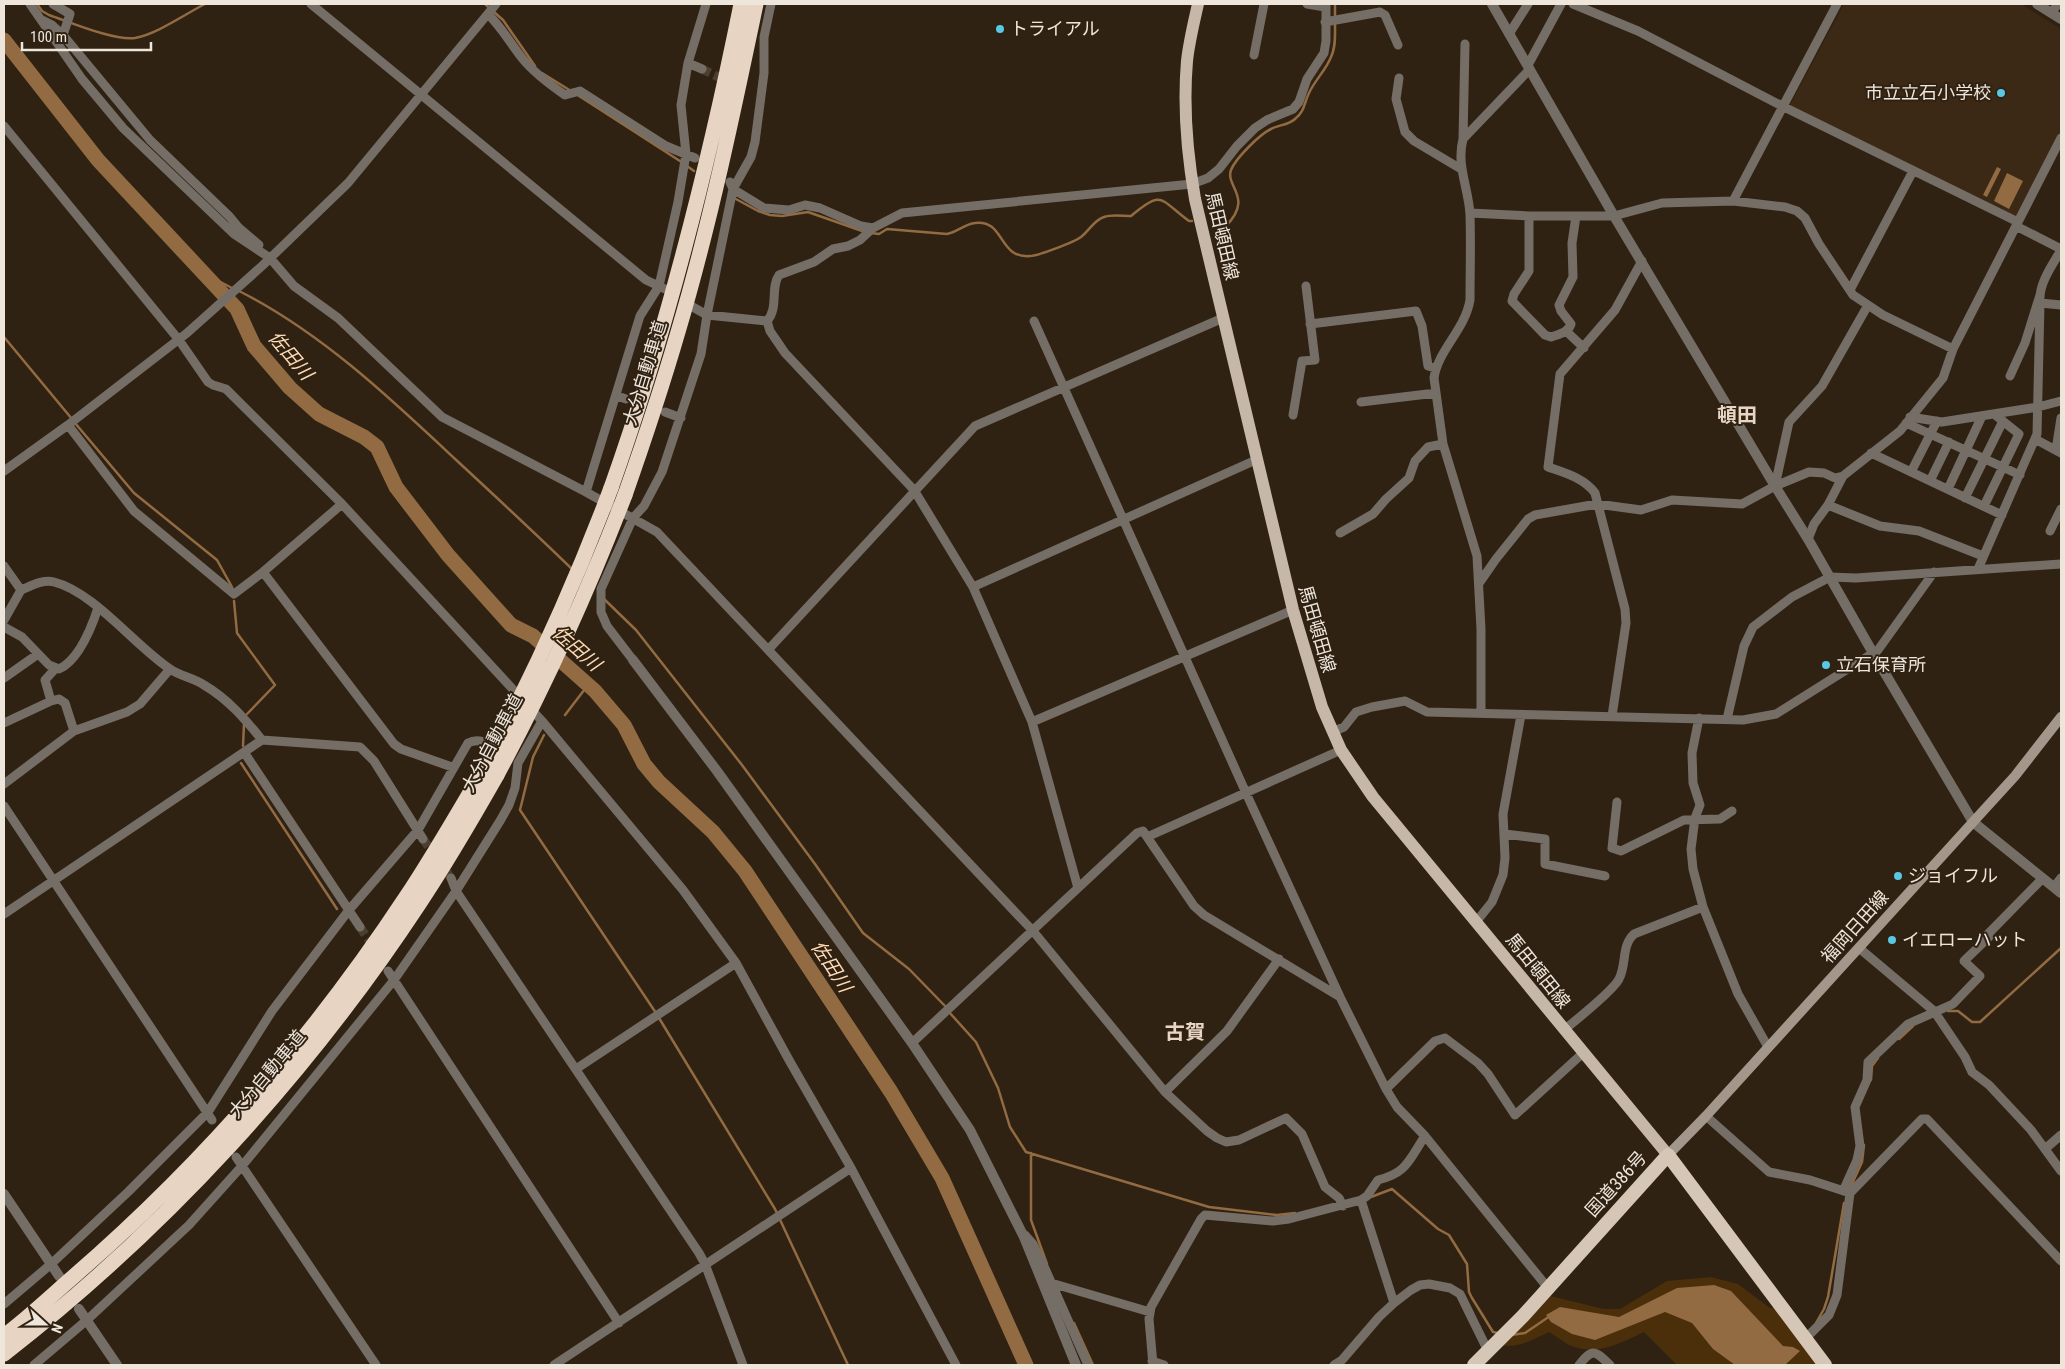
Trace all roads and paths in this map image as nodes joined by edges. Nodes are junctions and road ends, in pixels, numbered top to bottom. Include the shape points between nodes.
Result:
1 (30, 4) edge
2 (53, 4) edge
3 (311, 4) edge
4 (706, 4) edge
5 (741, 4) edge
6 (756, 4) edge
7 (771, 4) edge
8 (1198, 4) edge
9 (1264, 4) edge
10 (1307, 4) edge
11 (1492, 4) edge
12 (1528, 4) edge
13 (1561, 4) edge
14 (1573, 4) edge
15 (1837, 4) edge
16 (2037, 4) edge
17 (2058, 4) edge
18 (1325, 6) edge
19 (493, 8) edge
20 (2052, 13) junction
21 (40, 19) junction
22 (2061, 19) edge
23 (1331, 21) junction
24 (1510, 34) junction
25 (63, 35) junction
26 (1398, 44) dead end
27 (1465, 44) dead end
28 (1254, 55) dead end
29 (688, 63) junction
30 (1529, 67) junction
31 (702, 69) tunnel mouth
32 (1399, 78) dead end
33 (420, 96) junction
34 (1782, 106) junction
35 (4, 126) edge
36 (2061, 138) edge
37 (1463, 139) junction
38 (695, 158) dead end
39 (685, 161) junction
40 (1461, 169) junction
41 (1913, 171) junction
42 (1192, 184) junction
43 (732, 191) junction
44 (196, 198) junction
45 (1733, 201) junction
46 (217, 205) junction
47 (1470, 214) junction
48 (1529, 216) junction
49 (1576, 216) junction
50 (1614, 216) junction
51 (2017, 224) junction
52 (870, 231) junction
53 (2061, 249) edge
54 (271, 257) junction
55 (1642, 261) junction
56 (1306, 286) dead end
57 (662, 287) junction
58 (1850, 290) junction
59 (2040, 299) junction
60 (1868, 305) junction
61 (2061, 305) edge
62 (691, 306) dead end
63 (707, 315) junction
64 (1223, 318) junction
65 (767, 320) junction
66 (1034, 321) dead end
67 (1310, 324) junction
68 (1566, 331) junction
69 (179, 340) junction
70 (1584, 348) junction
71 (1953, 349) junction
72 (1435, 368) junction
73 (2010, 376) dead end
74 (1063, 387) junction
75 (1436, 393) junction
76 (617, 396) junction
77 (626, 399) dead end
78 (2061, 401) edge
79 (1361, 402) dead end
80 (2038, 407) junction
81 (665, 412) dead end
82 (1994, 414) junction
83 (1293, 415) dead end
84 (1982, 416) junction
85 (682, 418) junction
86 (2061, 418) edge
87 (1908, 420) junction
88 (1938, 421) junction
89 (2003, 421) junction
90 (68, 425) junction
91 (1931, 434) junction
92 (2035, 439) junction
93 (1949, 442) junction
94 (1443, 444) junction
95 (1966, 450) junction
96 (2059, 451) edge
97 (1871, 453) junction
98 (1258, 459) junction
99 (1984, 459) junction
100 (2003, 467) junction
101 (4, 471) edge
102 (1912, 472) junction
103 (2020, 475) junction
104 (1843, 476) junction
105 (1930, 481) junction
106 (1775, 486) junction
107 (1948, 489) junction
108 (914, 490) junction
109 (586, 492) junction
110 (618, 492) junction
111 (1966, 498) junction
112 (342, 504) junction
113 (1597, 504) junction
114 (1828, 505) junction
115 (1984, 506) junction
116 (2061, 509) edge
117 (2002, 515) junction
118 (633, 518) junction
119 (1123, 519) junction
120 (2050, 531) dead end
121 (1340, 534) dead end
122 (1808, 539) junction
123 (1983, 556) junction
124 (2061, 564) edge
125 (4, 566) edge
126 (1978, 569) junction
127 (263, 572) junction
128 (1934, 572) junction
129 (1830, 577) junction
130 (1480, 582) junction
131 (973, 587) junction
132 (21, 590) junction
133 (98, 608) junction
134 (1293, 610) junction
135 (4, 620) edge
136 (4, 627) edge
137 (768, 650) junction
138 (1873, 653) junction
139 (38, 654) junction
140 (1184, 655) junction
141 (633, 660) joint
142 (170, 669) junction
143 (55, 670) junction
144 (4, 678) edge
145 (51, 701) junction
146 (1481, 713) junction
147 (1521, 715) junction
148 (1612, 716) junction
149 (2061, 717) edge
150 (1699, 718) junction
151 (1727, 719) junction
152 (542, 720) junction
153 (1032, 722) junction
154 (4, 723) edge
155 (74, 731) junction
156 (1332, 732) junction
157 (262, 740) junction
158 (1341, 750) junction
159 (244, 752) junction
160 (518, 763) junction
161 (452, 767) junction
162 (491, 771) junction
163 (4, 784) edge
164 (1246, 793) junction
165 (1617, 802) dead end
166 (4, 806) edge
167 (1732, 811) dead end
168 (1695, 818) junction
169 (1973, 822) junction
170 (418, 830) junction
171 (1505, 834) junction
172 (1147, 837) junction
173 (424, 839) tunnel mouth
174 (1605, 876) dead end
175 (451, 878) tunnel mouth
176 (2043, 878) junction
177 (2061, 878) edge
178 (53, 881) junction
179 (1078, 888) junction
180 (2058, 890) edge
181 (456, 891) junction
182 (1703, 907) junction
183 (349, 910) junction
184 (4, 914) edge
185 (1476, 922) junction
186 (360, 927) tunnel mouth
187 (1033, 931) junction
188 (1859, 948) junction
189 (1279, 959) junction
190 (736, 963) junction
191 (388, 971) dead end
192 (394, 980) junction
193 (1340, 997) junction
194 (1936, 1014) junction
195 (1564, 1030) junction
196 (912, 1043) junction
197 (1768, 1047) junction
198 (1583, 1053) junction
199 (576, 1069) junction
200 (1386, 1089) junction
201 (1165, 1092) junction
202 (210, 1116) junction
203 (1706, 1116) junction
204 (2061, 1135) edge
205 (1425, 1136) junction
206 (2045, 1149) junction
207 (1668, 1155) junction
208 (236, 1157) dead end
209 (242, 1166) junction
210 (851, 1168) junction
211 (2061, 1171) edge
212 (1846, 1192) junction
213 (4, 1194) edge
214 (1361, 1200) junction
215 (1343, 1206) junction
216 (1020, 1229) junction
217 (2061, 1261) edge
218 (705, 1264) junction
219 (50, 1265) junction
220 (59, 1276) dead end
221 (1052, 1283) junction
222 (1548, 1288) junction
223 (1394, 1303) junction
224 (4, 1304) edge
225 (79, 1309) dead end
226 (1150, 1312) junction
227 (87, 1320) junction
228 (619, 1322) junction
229 (4, 1336) edge
230 (1805, 1339) junction
231 (1490, 1349) junction
232 (4, 1354) edge
233 (1153, 1363) edge
234 (1343, 1363) edge
235 (34, 1365) edge
236 (117, 1365) edge
237 (376, 1365) edge
238 (554, 1365) edge
239 (743, 1365) edge
240 (956, 1365) edge
241 (1076, 1365) edge
242 (1088, 1365) edge
243 (1164, 1365) edge
244 (1334, 1365) edge
245 (1474, 1365) edge
246 (1578, 1365) edge
247 (1610, 1365) edge
248 (1825, 1365) edge

1 - 21 street
2 - 25 street via 70,14
3 - 33 street
4 - 29 street
5 - 110 highway, 大分自動車道 via 710,150
6 - 110 highway, 大分自動車道 via 694,274 656,403
7 - 43 street via 764,37 764,73 755,142 751,158
8 - 42 main road, 馬田頓田線 via 1187,60 1186,147
9 - 28 street
10 - 18 street
11 - 24 street
12 - 24 street
13 - 30 street
14 - 34 street via 1638,31
15 - 34 street
16 - 20 street
17 - 20 street
18 - 23 street
19 - 33 street
19 - 39 street via 500,26 537,75 565,95 580,90
20 - 22 street
21 - 25 street
21 - 44 street via 82,79 123,128
23 - 26 street via 1380,12 1385,15
23 - 42 street via 1324,53 1307,79 1299,102 1293,109 1255,128 1219,169 1208,178
24 - 30 street
25 - 46 street via 150,140
27 - 37 street
29 - 31 street
29 - 39 street via 681,104
30 - 37 street
30 - 50 street
32 - 40 street via 1396,99 1405,132 1414,141
33 - 54 street via 348,183
33 - 57 street via 646,280
34 - 41 street
34 - 45 street
35 - 69 street
36 - 51 street
37 - 40 street
38 - 39 street
39 - 57 street
40 - 47 street
41 - 51 street
41 - 58 street
42 - 52 street via 902,213
42 - 64 main road, 馬田頓田線
43 - 52 street via 764,208 788,210 805,205 820,208
43 - 63 street
44 - 46 street
44 - 54 street via 234,234
45 - 50 street via 1662,203
45 - 58 street via 1797,211 1805,218
46 - 54 street
47 - 48 street
47 - 72 street via 1468,313
48 - 49 street
48 - 68 street via 1529,271 1512,301 1548,337
49 - 50 street
49 - 68 street via 1572,243 1573,277 1559,305 1570,322
50 - 55 street
51 - 53 street
51 - 71 street
52 - 65 street via 848,246 833,249 814,262 779,275 773,312
53 - 59 street via 2045,280
54 - 69 street
54 - 109 street via 294,286 338,318 442,417
55 - 70 street via 1616,310
55 - 106 street
56 - 67 street
57 - 76 street via 640,316
58 - 60 street
59 - 61 street
59 - 73 street
59 - 80 street
60 - 71 street
60 - 106 street via 1822,386 1789,422
62 - 63 street
63 - 65 street
63 - 85 street via 701,354
64 - 74 street
64 - 98 main road, 馬田頓田線
65 - 108 street via 785,354
66 - 74 street
67 - 72 street via 1416,310 1422,326 1428,366
67 - 83 street via 1315,360 1302,361
68 - 70 street
69 - 90 street
69 - 112 street via 208,382 226,389
70 - 113 street via 1560,374 1548,468 1569,474 1589,485
71 - 87 street via 1942,378
72 - 75 street
74 - 108 street via 975,426
74 - 119 street
75 - 79 street
75 - 94 street
76 - 77 street
76 - 109 street
78 - 80 street
80 - 82 street
80 - 92 street
81 - 85 street
82 - 84 street
82 - 89 street
84 - 88 street
84 - 95 street
85 - 118 street via 662,472 644,506
86 - 96 street
87 - 88 street
87 - 91 street
87 - 97 street via 1900,431
88 - 91 street
89 - 99 street
89 - 100 street via 2019,434
90 - 101 street
90 - 127 street via 134,511 234,594
91 - 93 street
91 - 102 street
92 - 96 street
92 - 103 street
93 - 95 street
93 - 105 street
94 - 121 street via 1428,447 1415,461 1409,478 1373,514
94 - 130 street via 1471,530
95 - 99 street
95 - 107 street
97 - 102 street
97 - 104 street
98 - 119 street
98 - 134 main road, 馬田頓田線
99 - 100 street
99 - 111 street
100 - 103 street
100 - 115 street
102 - 105 street
103 - 117 street
104 - 106 street via 1835,478 1810,472
104 - 114 street
105 - 107 street
106 - 113 street via 1742,504 1672,500 1641,510
106 - 122 street
107 - 111 street
108 - 131 street
108 - 137 street
109 - 118 street
110 - 162 highway, 大分自動車道, bridge
111 - 115 street
112 - 127 street
112 - 152 street
113 - 130 street via 1528,519
113 - 148 street via 1625,616
114 - 122 street
114 - 123 street via 1880,526 1919,531
115 - 117 street
116 - 120 street
117 - 123 street
118 - 137 street via 657,532
118 - 141 street via 601,589 601,612 607,626
119 - 131 street
119 - 140 street
122 - 129 street
123 - 126 street
124 - 126 street
125 - 132 street
126 - 128 street
127 - 161 street via 394,744 401,750
128 - 129 street
128 - 138 street
129 - 138 street
129 - 151 street via 1792,597 1753,626 1744,646
130 - 146 street
131 - 153 street
132 - 133 street via 46,581 53,582 80,593
132 - 135 street
133 - 142 street
133 - 143 street via 89,634 70,663
134 - 140 street
134 - 156 main road, 馬田頓田線
136 - 139 street via 22,637
137 - 187 street
138 - 151 street via 1776,714 1743,720
138 - 169 street
139 - 143 street
139 - 144 street
140 - 153 street
140 - 164 street
141 - 196 street
142 - 155 street via 134,708
142 - 157 street via 204,684 224,698
143 - 145 street via 45,680
145 - 154 street
145 - 155 street via 59,699 65,703
146 - 147 street
146 - 156 street via 1427,712 1404,701 1356,712 1344,727
147 - 148 street
147 - 171 street via 1503,814
148 - 150 street
149 - 169 main road, 福岡日田線 via 2015,776
150 - 151 street
150 - 168 street via 1692,753 1693,783 1700,805
152 - 160 street
152 - 190 street via 684,890
153 - 179 street
155 - 163 street
156 - 158 main road, 馬田頓田線
157 - 159 street
157 - 170 street via 360,747 374,761
158 - 164 street
158 - 185 main road, 馬田頓田線 via 1373,797
159 - 178 street
159 - 183 street
160 - 161 street via 484,741 474,740 468,743
160 - 181 street via 509,805
161 - 170 street
162 - 229 highway, 大分自動車道 via 350,978 290,1055 163,1194
162 - 232 highway, 大分自動車道 via 450,856 361,987 295,1072 174,1204 109,1266
164 - 172 street
164 - 193 street
165 - 168 street via 1612,848 1621,851 1684,820
166 - 178 street
167 - 168 street via 1720,819
168 - 182 street via 1691,849
169 - 176 street
169 - 188 main road, 福岡日田線
170 - 173 street
170 - 183 street
171 - 174 street via 1545,839 1545,864
171 - 185 street via 1503,875 1492,902
172 - 179 street via 1143,831 1137,834
172 - 189 street via 1194,906
175 - 181 street
176 - 180 street
176 - 194 street via 1964,961 1980,976 1953,1004
177 - 180 street
178 - 184 street
178 - 202 street
179 - 187 street
181 - 192 street
181 - 199 street
182 - 195 street via 1634,934 1627,941 1619,978 1611,989
182 - 197 street via 1738,994
183 - 186 street
183 - 202 street via 272,1011
185 - 195 main road, 馬田頓田線
187 - 196 street
187 - 201 street
188 - 194 street
188 - 197 main road, 福岡日田線
189 - 193 street
189 - 201 street via 1227,1031
190 - 199 street
190 - 210 street
191 - 192 street
192 - 209 street
192 - 228 street
193 - 200 street
194 - 206 street via 1972,1072 1989,1085
194 - 212 street via 1908,1024 1868,1062 1867,1080 1855,1107 1860,1146 1858,1160
195 - 198 main road, 馬田頓田線
196 - 216 street via 970,1130
197 - 203 main road, 福岡日田線
198 - 200 street via 1514,1116 1488,1074 1444,1038 1435,1041
198 - 207 main road, 馬田頓田線
199 - 218 street
200 - 205 street via 1397,1107
201 - 215 street via 1207,1131 1226,1142 1239,1140 1286,1118 1302,1134 1325,1187 1339,1198
202 - 219 street
203 - 207 main road, 福岡日田線
203 - 212 street via 1768,1172 1810,1180
204 - 206 street
205 - 214 street via 1403,1170 1378,1180
205 - 222 street
206 - 211 street
207 - 222 highway, 国道386号
207 - 230 highway, 国道386号
208 - 209 street
209 - 227 street via 189,1225
209 - 237 street
210 - 218 street
210 - 240 street
212 - 217 street via 1922,1119 1927,1119
212 - 230 street via 1837,1295 1829,1315
213 - 219 street
214 - 215 street
214 - 223 street
215 - 226 street via 1273,1221 1205,1215
216 - 221 street via 1033,1244
216 - 241 street
218 - 228 street
218 - 239 street
219 - 220 street
219 - 224 street
221 - 226 street
221 - 242 street
222 - 231 highway, 国道386号
223 - 231 street via 1420,1285 1456,1290
223 - 234 street
225 - 227 street
226 - 233 street
227 - 235 street
227 - 236 street
228 - 238 street
230 - 248 highway, 国道386号
231 - 245 highway, 国道386号
233 - 243 street
234 - 244 street
246 - 247 street via 1593,1352

